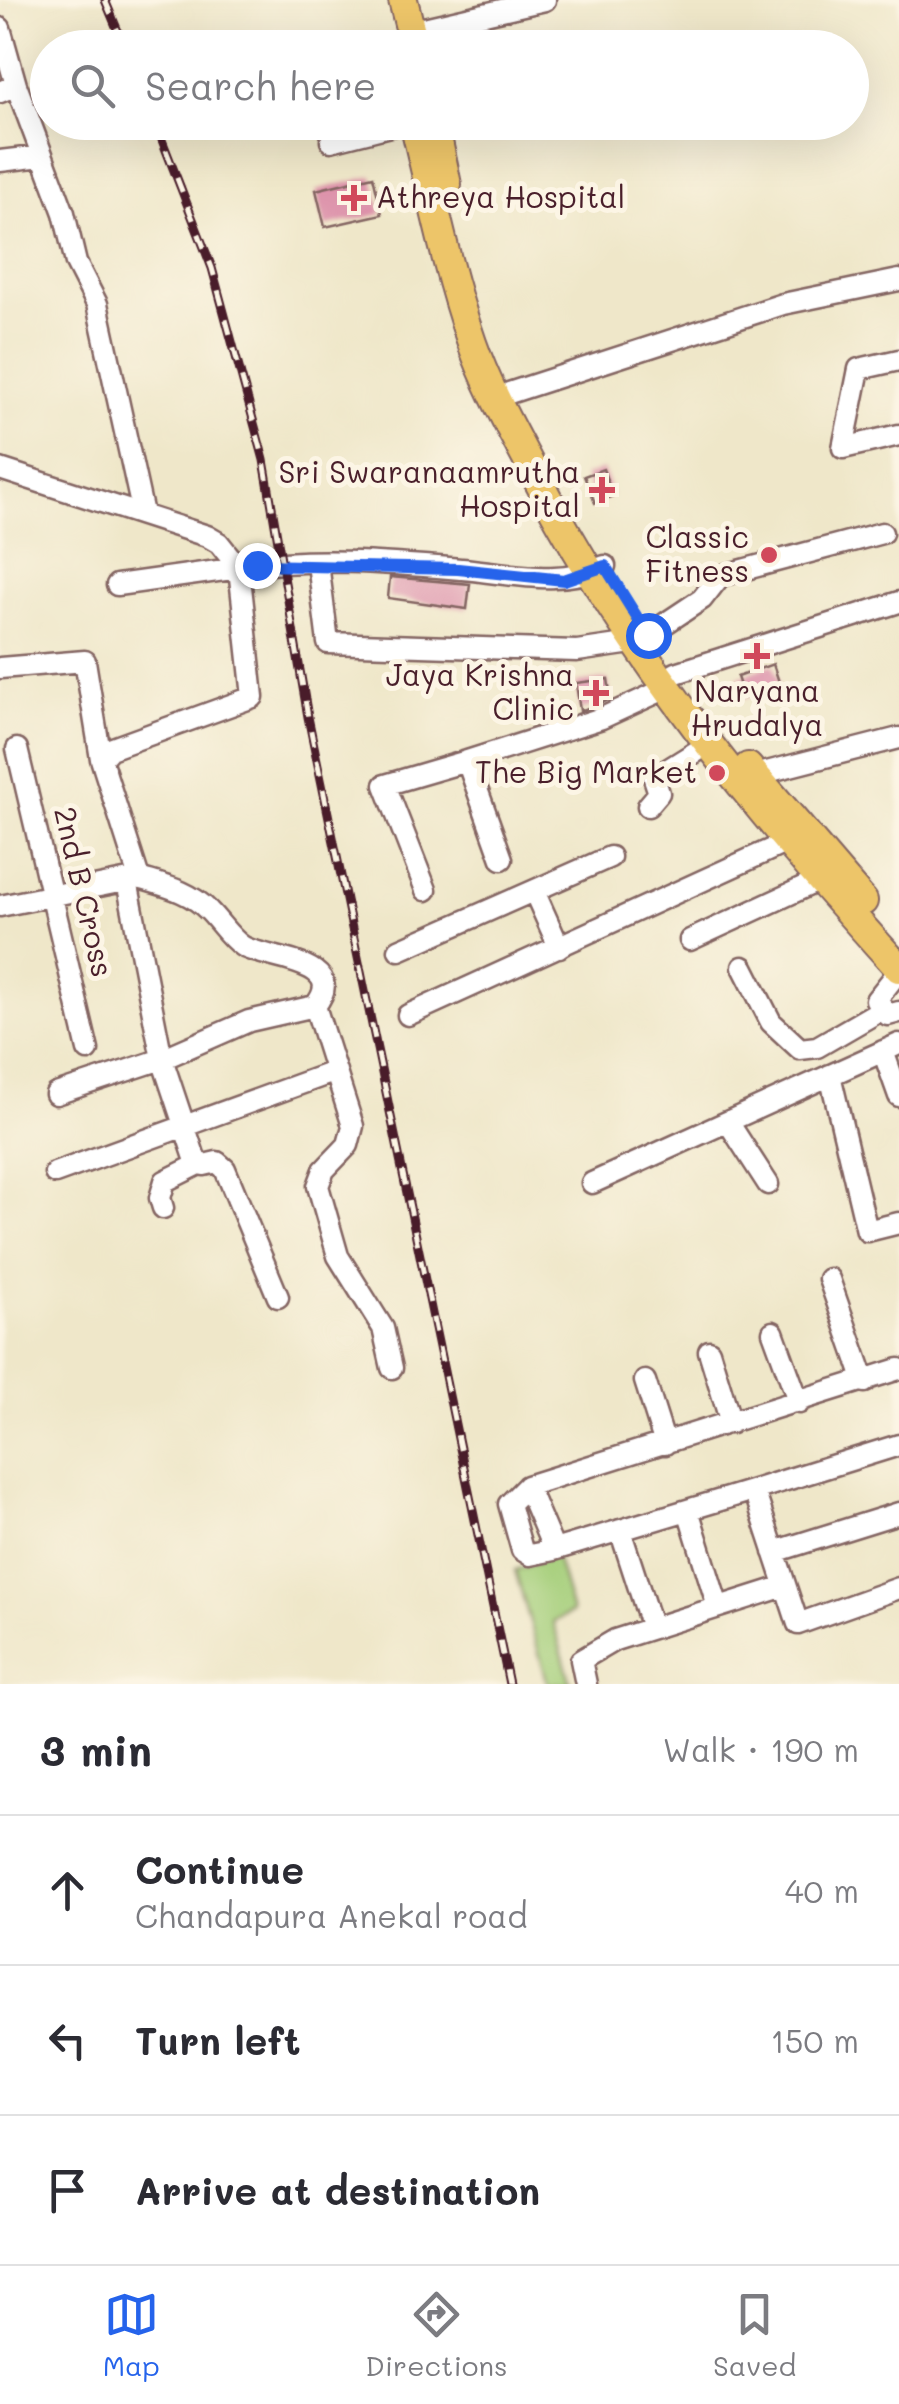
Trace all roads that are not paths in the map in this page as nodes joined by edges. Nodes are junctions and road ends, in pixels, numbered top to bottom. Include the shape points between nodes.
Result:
1 (384, 0) edge
2 (403, 0) edge
3 (545, 0) edge
4 (0, 28) edge
5 (400, 30) edge
6 (406, 30) edge
7 (446, 30) edge
8 (8, 89) edge
9 (30, 132) edge
10 (34, 140) edge
11 (335, 140) edge
12 (415, 140) edge
13 (438, 140) edge
14 (331, 141) dead end
15 (42, 156) junction
16 (0, 161) edge
17 (899, 280) edge
18 (899, 360) edge
19 (510, 393) junction
20 (899, 435) edge
21 (0, 470) edge
22 (143, 514) junction
23 (882, 533) dead end
24 (318, 563) junction
25 (239, 568) junction
26 (597, 570) junction
27 (117, 585) dead end
28 (899, 602) edge
29 (640, 639) junction
30 (0, 668) edge
31 (670, 681) junction
32 (898, 741) edge
33 (707, 745) junction
34 (18, 749) dead end
35 (106, 754) junction
36 (467, 760) junction
37 (755, 775) junction
38 (648, 806) dead end
39 (785, 844) junction
40 (610, 858) dead end
41 (502, 859) dead end
42 (829, 876) junction
43 (133, 880) junction
44 (426, 890) dead end
45 (534, 892) junction
46 (56, 896) junction
47 (0, 906) edge
48 (690, 940) dead end
49 (899, 940) edge
50 (559, 947) junction
51 (399, 950) dead end
52 (743, 967) dead end
53 (899, 970) edge
54 (315, 1006) junction
55 (890, 1011) edge
56 (408, 1015) dead end
57 (891, 1047) edge
58 (88, 1050) dead end
59 (162, 1058) junction
60 (336, 1071) junction
61 (830, 1075) junction
62 (56, 1094) dead end
63 (899, 1096) edge
64 (728, 1122) junction
65 (182, 1124) junction
66 (199, 1164) junction
67 (55, 1172) dead end
68 (592, 1183) dead end
69 (768, 1184) dead end
70 (163, 1208) dead end
71 (899, 1223) edge
72 (829, 1279) dead end
73 (278, 1297) dead end
74 (773, 1332) dead end
75 (708, 1352) dead end
76 (392, 1368) dead end
77 (899, 1369) edge
78 (645, 1380) dead end
79 (865, 1382) junction
80 (799, 1403) junction
81 (731, 1424) junction
82 (665, 1444) junction
83 (899, 1445) edge
84 (527, 1486) junction
85 (754, 1490) junction
86 (688, 1510) junction
87 (899, 1513) edge
88 (620, 1530) junction
89 (554, 1550) junction
90 (774, 1552) junction
91 (786, 1586) junction
92 (899, 1588) edge
93 (718, 1607) junction
94 (652, 1628) junction
95 (586, 1684) edge

1 - 5 main road
2 - 6 main road
3 - 7 street
4 - 8 street
8 - 9 street
10 - 15 street
11 - 14 street
12 - 26 main road via 473,346 534,473
13 - 19 main road via 464,273
15 - 16 street
15 - 22 street via 76,263 98,304
17 - 19 street via 784,304
18 - 20 street via 860,369 843,448
19 - 26 main road
21 - 22 street
22 - 25 street via 207,536
23 - 29 street via 720,576 702,599
24 - 25 street
24 - 26 street via 564,580
24 - 29 street via 328,643 577,651
25 - 27 street
25 - 35 street via 252,697
26 - 29 main road
28 - 31 street
29 - 31 main road
30 - 35 street via 85,661
31 - 33 main road
31 - 36 street via 602,718
31 - 37 main road
32 - 37 street
33 - 38 street via 654,778 659,794
33 - 39 main road
34 - 46 street, 2nd B Cross
35 - 43 street
36 - 41 street
36 - 44 street via 385,785
37 - 42 main road
39 - 42 main road
39 - 50 street
40 - 45 street
42 - 48 street
42 - 49 main road
42 - 53 main road
43 - 46 street
43 - 54 street via 183,891 247,949 299,960 314,970 322,982
43 - 59 street
45 - 50 street
45 - 51 street
46 - 47 street
46 - 58 street, 2nd B Cross
50 - 56 street
52 - 55 street via 771,1022 800,1049
53 - 55 street via 876,994
54 - 59 street via 249,1021
54 - 60 street
57 - 61 street
57 - 63 street
59 - 62 street
59 - 65 street
60 - 65 street
60 - 76 street via 354,1126 318,1186 338,1256 383,1328
61 - 64 street
61 - 71 street via 867,1231
64 - 68 street
64 - 69 street
65 - 66 street
65 - 67 street
66 - 70 street via 165,1181
66 - 73 street via 225,1168
72 - 79 street
74 - 80 street
75 - 81 street
77 - 79 street
78 - 82 street
79 - 80 street
80 - 81 street
81 - 82 street
82 - 84 street
83 - 85 street
84 - 89 street
84 - 89 street via 509,1504 522,1550
85 - 86 street
85 - 90 street
86 - 88 street
86 - 93 street
87 - 90 street
88 - 89 street
88 - 94 street
90 - 91 street
91 - 92 street via 798,1624
91 - 93 street
93 - 94 street
94 - 95 street via 580,1660

